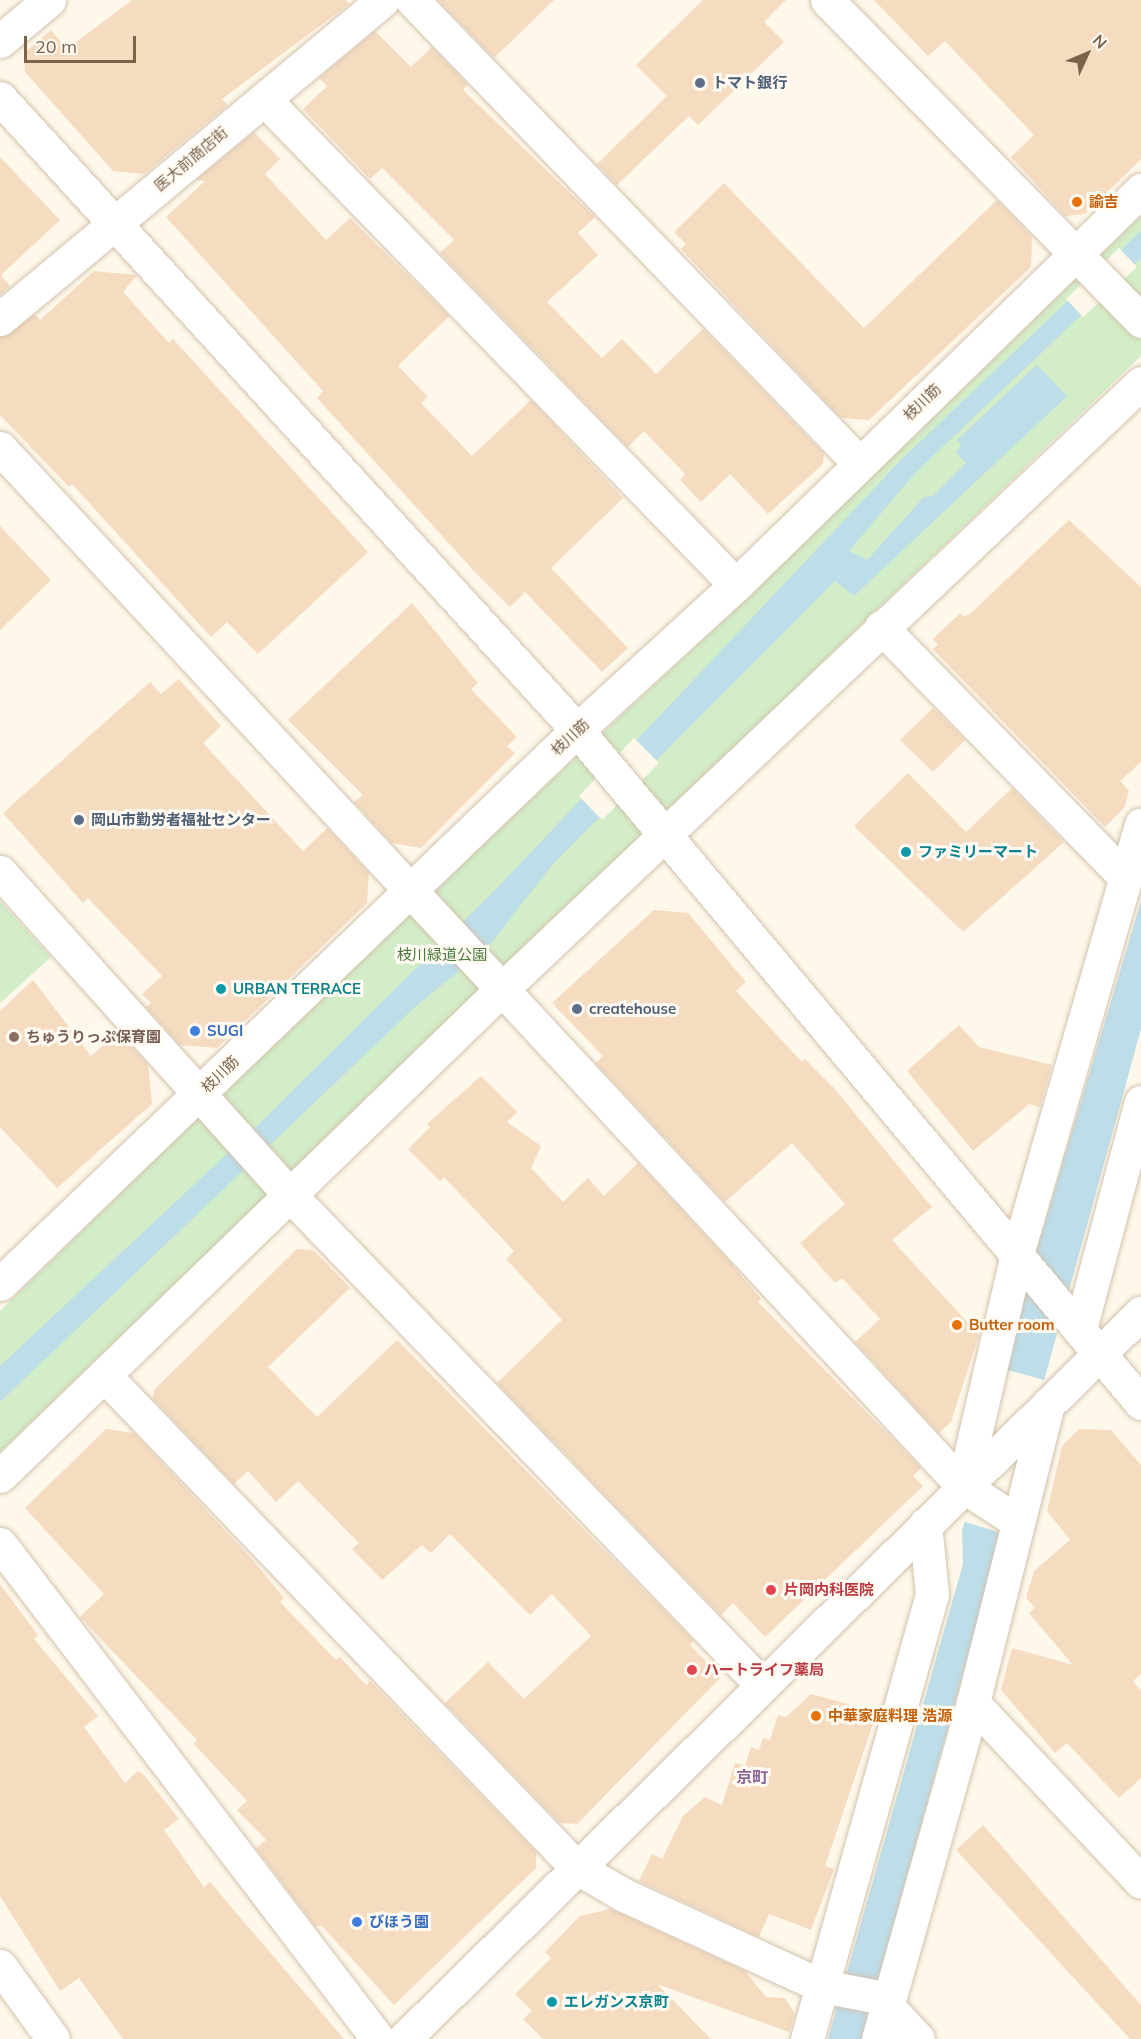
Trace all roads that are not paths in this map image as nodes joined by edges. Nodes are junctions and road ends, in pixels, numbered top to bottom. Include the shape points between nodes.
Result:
1 (49, 0) edge
2 (383, 0) edge
3 (412, 0) edge
4 (827, 0) edge
5 (0, 41) edge
6 (0, 98) edge
7 (264, 99) junction
8 (1141, 190) edge
9 (114, 223) junction
10 (1080, 258) junction
11 (0, 320) edge
12 (1141, 321) edge
13 (1141, 383) edge
14 (0, 448) edge
15 (860, 463) junction
16 (736, 585) junction
17 (881, 627) junction
18 (577, 730) junction
19 (1141, 825) edge
20 (667, 835) junction
21 (0, 872) edge
22 (1126, 878) junction
23 (410, 890) junction
24 (501, 990) junction
25 (197, 1095) junction
26 (1141, 1102) edge
27 (290, 1195) junction
28 (1021, 1259) junction
29 (2, 1277) edge
30 (1141, 1313) edge
31 (1082, 1331) junction
32 (104, 1376) junction
33 (1141, 1403) edge
34 (1037, 1415) junction
35 (0, 1476) edge
36 (972, 1482) junction
37 (1009, 1516) junction
38 (925, 1524) junction
39 (0, 1544) edge
40 (762, 1685) junction
41 (973, 1703) junction
42 (578, 1868) junction
43 (1141, 1882) edge
44 (0, 1966) edge
45 (829, 1988) junction
46 (883, 2001) junction
47 (54, 2039) edge
48 (378, 2039) edge
49 (404, 2039) edge
50 (807, 2039) edge
51 (878, 2039) edge
52 (918, 2039) edge

1 - 5 street
2 - 7 street, 医大前商店街
3 - 15 street
4 - 10 street
6 - 9 street
7 - 9 street, 医大前商店街
7 - 16 street
8 - 10 street, 枝川筋
9 - 11 street, 医大前商店街
9 - 18 street
10 - 12 street
10 - 15 street, 枝川筋
13 - 17 street
14 - 23 street
15 - 16 street, 枝川筋
16 - 18 street, 枝川筋
17 - 20 street
17 - 22 street
18 - 20 street
18 - 23 street, 枝川筋
19 - 22 street
20 - 24 street
20 - 28 street
21 - 25 street
22 - 28 street
23 - 24 street
23 - 25 street, 枝川筋
24 - 27 street
24 - 36 street
25 - 27 street
25 - 29 street, 枝川筋
26 - 31 street
27 - 32 street
27 - 40 street
28 - 31 street
28 - 36 street
30 - 31 street
31 - 33 street
31 - 34 street
32 - 35 street
32 - 42 street
34 - 36 street
34 - 37 street
36 - 37 street
36 - 38 street
37 - 41 street
38 - 40 street
38 - 45 street via 932,1594
39 - 48 street
40 - 42 street
41 - 43 street
41 - 46 street
42 - 45 street via 624,1895
42 - 49 street
44 - 47 street
45 - 46 street
45 - 50 street
46 - 51 street
46 - 52 street

